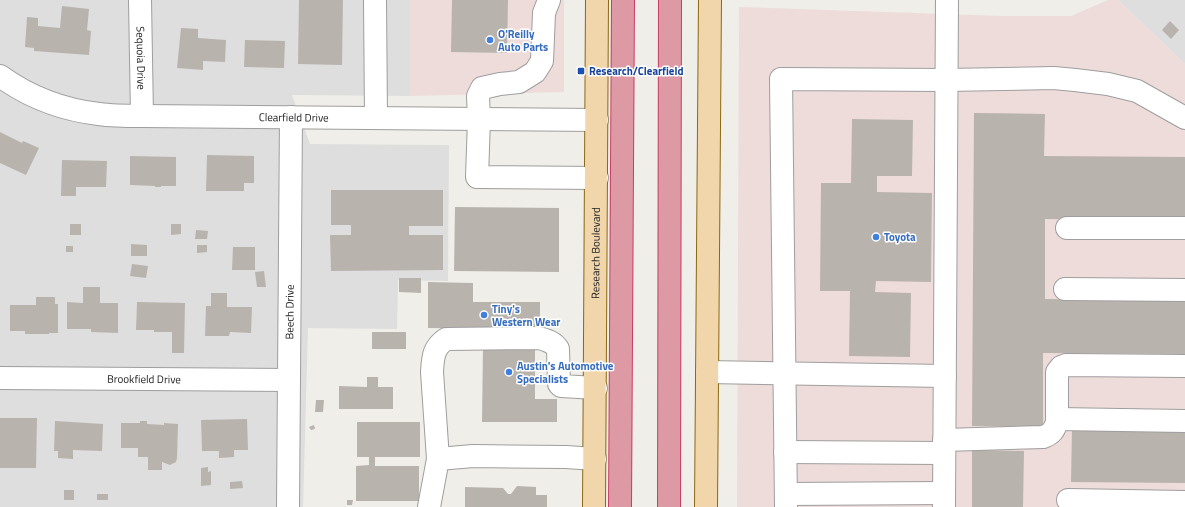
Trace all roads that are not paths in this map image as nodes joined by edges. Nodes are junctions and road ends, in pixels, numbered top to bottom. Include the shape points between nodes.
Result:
1 (140, 0) edge
2 (375, 0) edge
3 (549, 0) edge
4 (597, 0) edge
5 (623, 0) edge
6 (670, 0) edge
7 (710, 0) edge
8 (947, 0) edge
9 (0, 76) edge
10 (946, 80) junction
11 (142, 116) junction
12 (291, 117) junction
13 (376, 118) junction
14 (1185, 118) edge
15 (479, 119) junction
16 (597, 120) junction
17 (596, 178) junction
18 (1067, 228) dead end
19 (1185, 228) edge
20 (1065, 289) dead end
21 (1185, 290) edge
22 (1185, 366) edge
23 (707, 372) junction
24 (784, 373) junction
25 (945, 376) junction
26 (0, 378) edge
27 (288, 380) junction
28 (596, 388) junction
29 (1057, 419) junction
30 (1185, 421) edge
31 (944, 446) junction
32 (785, 452) junction
33 (438, 459) junction
34 (595, 459) junction
35 (786, 500) edge
36 (944, 500) edge
37 (1068, 500) dead end
38 (1185, 502) edge
39 (288, 507) edge
40 (429, 507) edge
41 (594, 507) edge
42 (620, 507) edge
43 (669, 507) edge
44 (706, 507) edge

1 - 11 street, Sequoia Drive
2 - 13 street
3 - 15 street via 544,12 542,61 535,72 519,82 482,88 478,96
4 - 16 main road, Research Boulevard
5 - 42 highway
6 - 43 highway
7 - 23 main road
8 - 10 street
9 - 11 street, Clearfield Drive via 35,98 65,108 99,114
10 - 14 street via 1054,78 1108,84 1137,91
10 - 24 street via 781,79
10 - 25 street
11 - 12 street, Clearfield Drive
12 - 13 street, Clearfield Drive
12 - 27 street, Beech Drive
13 - 15 street, Clearfield Drive
15 - 16 street, Clearfield Drive
15 - 17 street via 477,177
16 - 17 main road, Research Boulevard
17 - 28 main road, Research Boulevard
18 - 19 street
20 - 21 street
22 - 29 street via 1072,364 1060,367 1057,375
23 - 24 street
23 - 44 main road
24 - 25 street
24 - 32 street
25 - 31 street
26 - 27 street, Brookfield Drive
27 - 39 street, Beech Drive
28 - 33 street via 566,387 559,384 558,348 545,339 446,339 439,344 434,353 432,372
28 - 34 main road, Research Boulevard
29 - 30 street
29 - 31 street via 1050,435 1043,437
31 - 32 street
31 - 36 street
32 - 35 street
33 - 34 street via 481,456
33 - 40 street
34 - 41 main road, Research Boulevard
35 - 36 street
37 - 38 street

